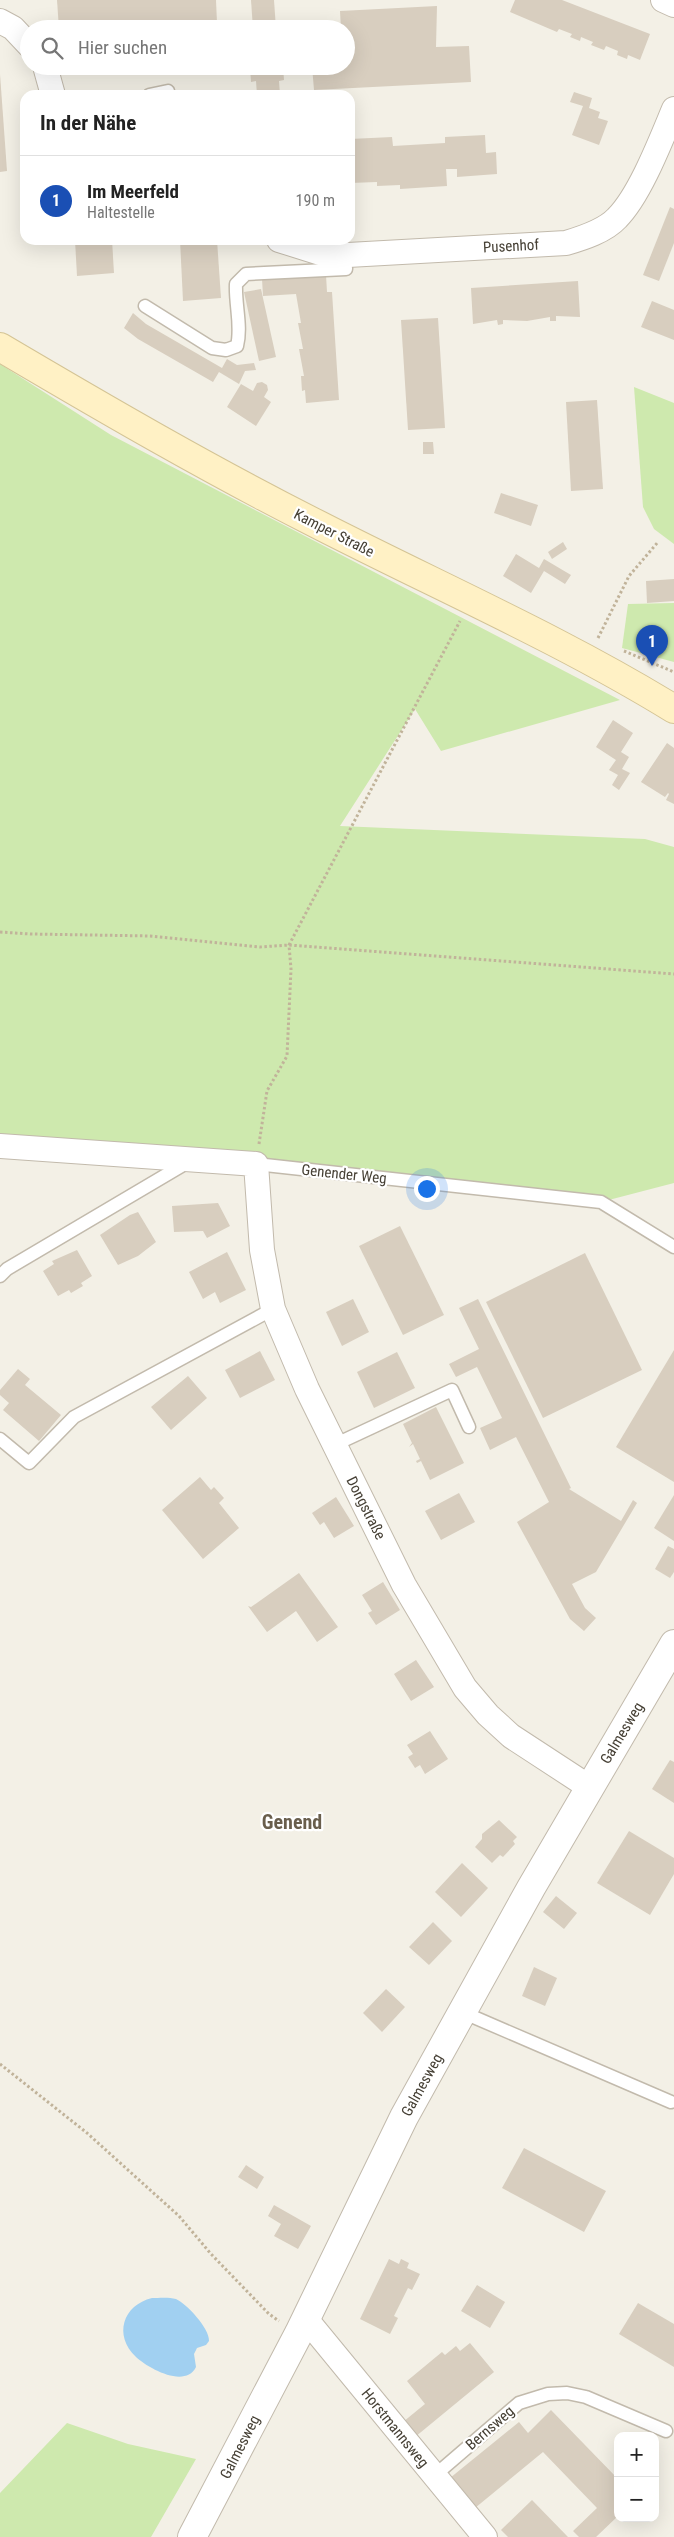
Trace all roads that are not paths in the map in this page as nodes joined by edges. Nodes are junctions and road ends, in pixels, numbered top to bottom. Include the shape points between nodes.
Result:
1 (663, 0) edge
2 (674, 5) edge
3 (0, 21) edge
4 (20, 35) edge
5 (47, 75) edge
6 (52, 90) edge
7 (674, 109) edge
8 (295, 245) edge
9 (345, 256) junction
10 (145, 306) dead end
11 (0, 347) edge
12 (674, 709) edge
13 (0, 1146) edge
14 (192, 1159) junction
15 (256, 1164) junction
16 (674, 1247) edge
17 (0, 1276) edge
18 (273, 1309) junction
19 (469, 1427) dead end
20 (0, 1439) edge
21 (334, 1445) junction
22 (674, 1644) edge
23 (590, 1787) junction
24 (462, 2012) junction
25 (671, 2102) dead end
26 (302, 2326) junction
27 (666, 2431) dead end
28 (434, 2476) junction
29 (192, 2537) edge
30 (485, 2537) edge

1 - 2 street
3 - 4 street
5 - 6 street
7 - 9 street, Pusenhof via 633,196 617,219 586,237 566,242
8 - 9 street, Pusenhof via 330,256
9 - 10 lane via 346,269 246,274 236,284 240,333 237,346 226,350 212,348
11 - 12 main road, Kamper Straße via 189,458 530,629
13 - 14 street, Genender Weg
14 - 15 street, Genender Weg
14 - 17 lane
15 - 16 lane, Genender Weg via 602,1202
15 - 18 street, Dongstraße via 262,1250
18 - 20 lane via 74,1417 29,1463
18 - 21 street, Dongstraße
19 - 21 lane via 452,1390
21 - 23 street, Dongstraße via 404,1585 465,1688 511,1736
22 - 23 street, Galmesweg
23 - 24 street, Galmesweg
24 - 25 lane
24 - 26 street, Galmesweg via 404,2117
26 - 28 street, Horstmannsweg
26 - 29 street, Galmesweg
27 - 28 lane, Bernsweg via 586,2397 548,2394 519,2403
28 - 30 street, Horstmannsweg

